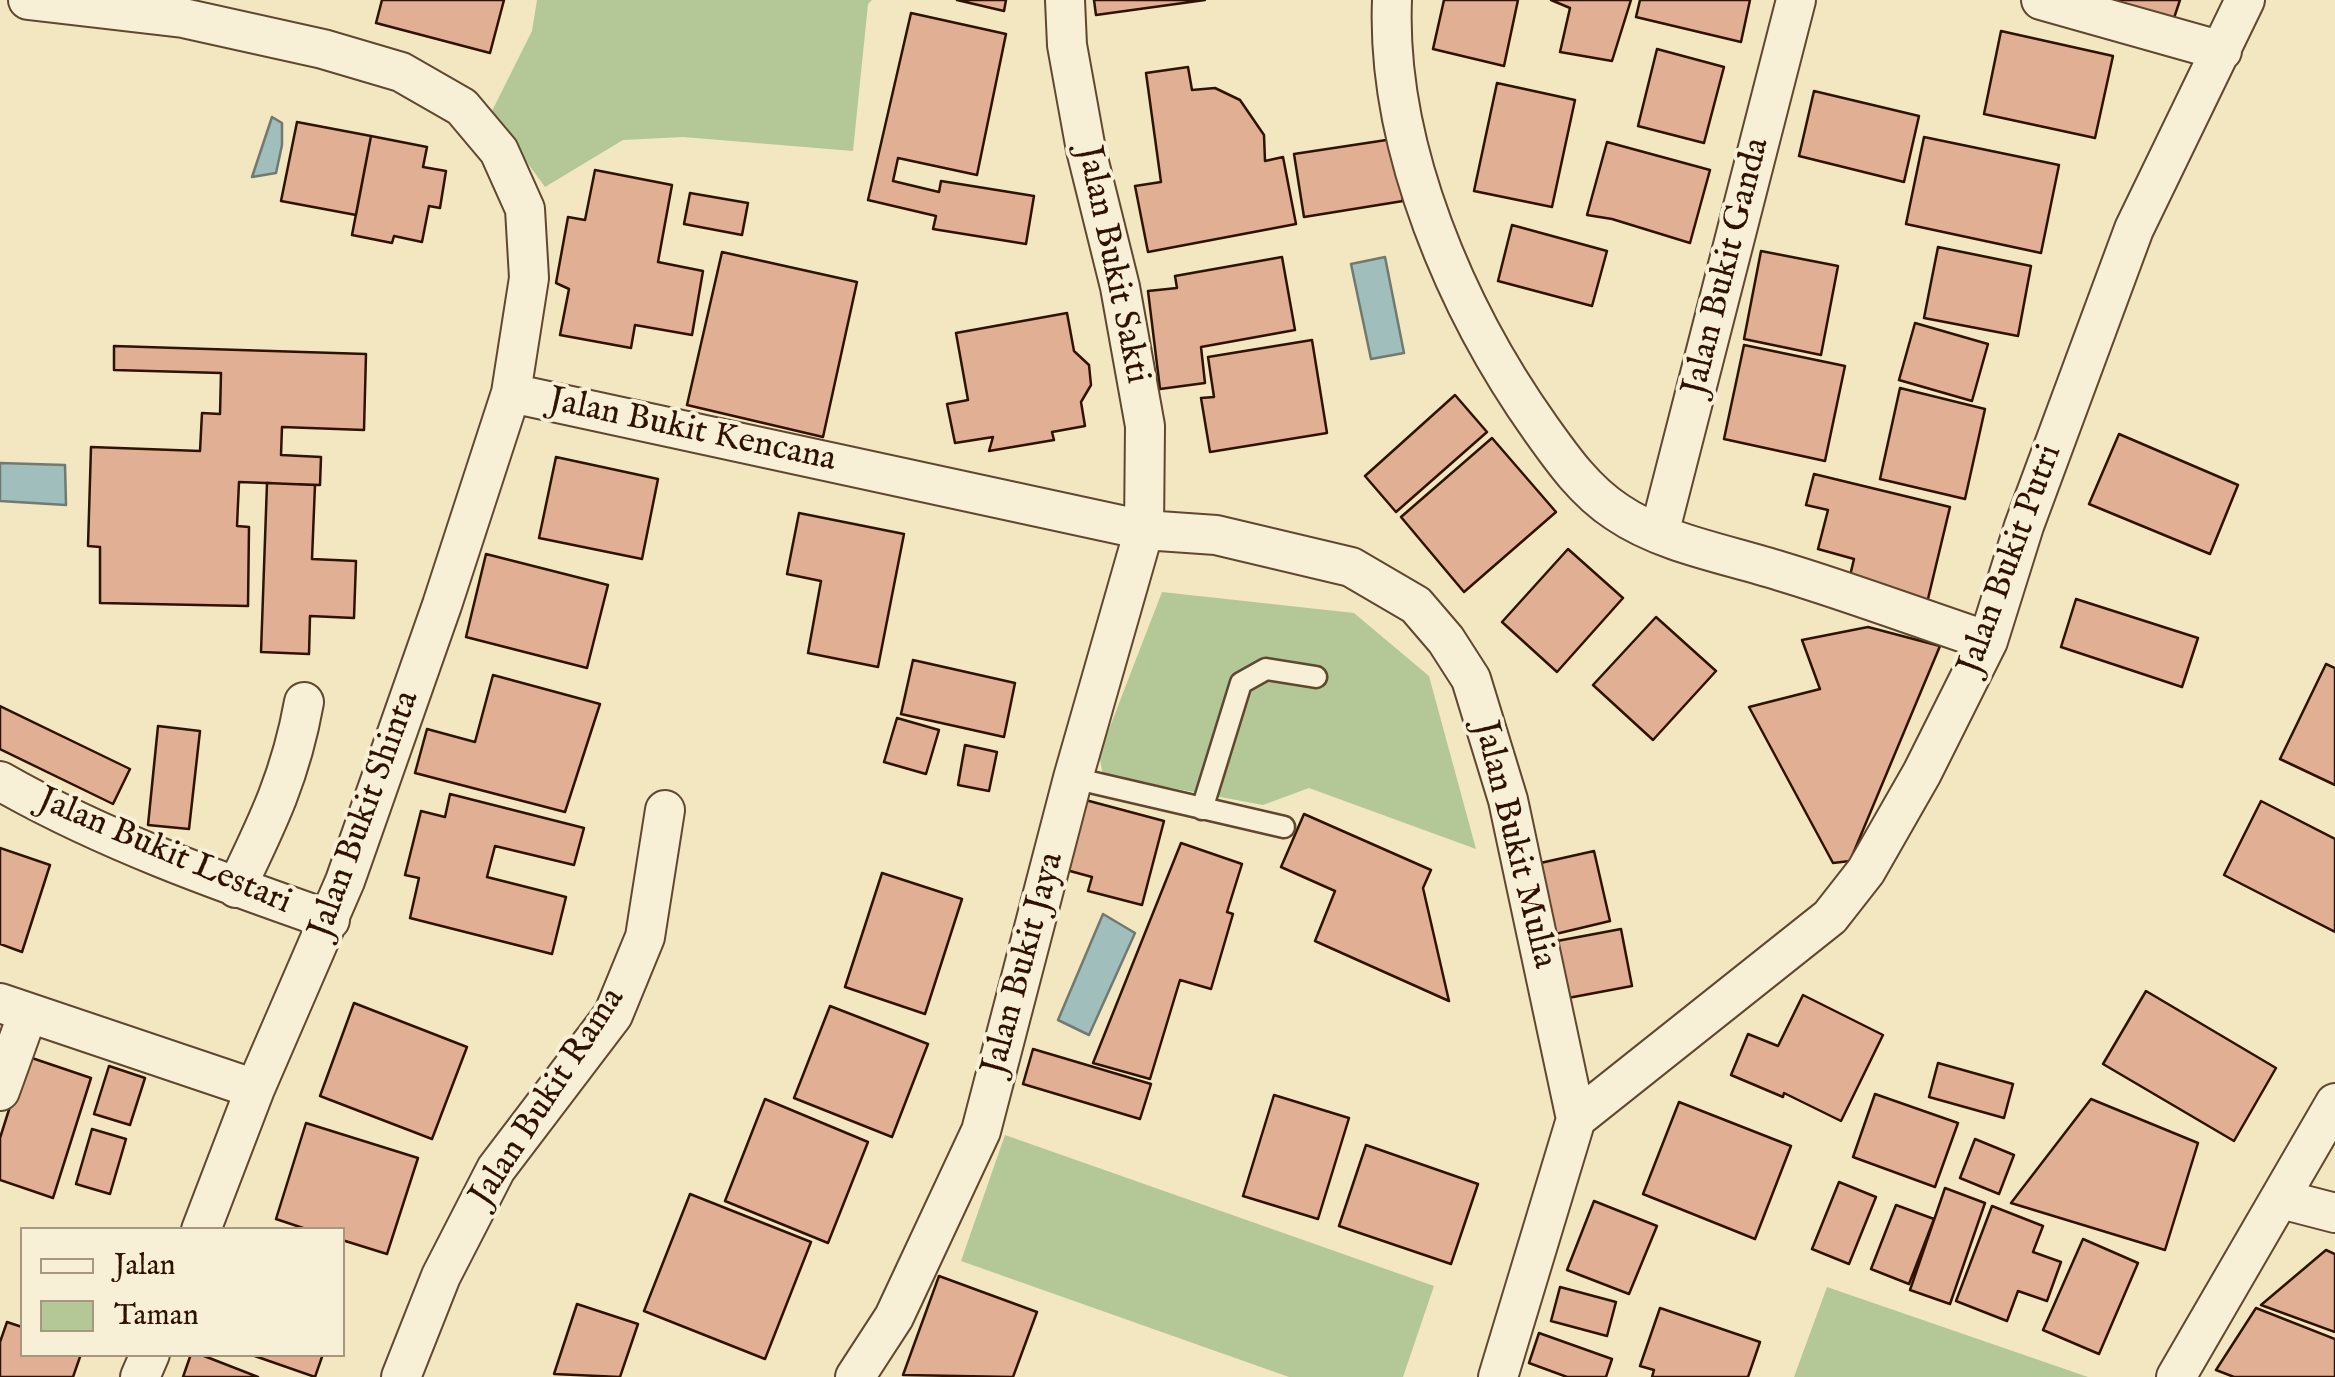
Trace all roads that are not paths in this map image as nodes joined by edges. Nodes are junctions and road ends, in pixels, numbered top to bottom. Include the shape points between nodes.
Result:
1 (1065, 0) edge
2 (1392, 0) edge
3 (1796, 0) edge
4 (2041, 0) edge
5 (2245, 0) edge
6 (48, 2) edge
7 (2222, 51) junction
8 (511, 393) junction
9 (1144, 530) junction
10 (1660, 534) junction
11 (1988, 641) junction
12 (1316, 678) dead end
13 (304, 702) dead end
14 (1072, 778) junction
15 (0, 781) edge
16 (1202, 809) junction
17 (664, 810) dead end
18 (1284, 827) dead end
19 (236, 888) junction
20 (330, 920) junction
21 (14, 1008) edge
22 (256, 1089) junction
23 (0, 1092) edge
24 (2335, 1103) edge
25 (1576, 1118) junction
26 (2281, 1199) junction
27 (2335, 1212) edge
28 (202, 1227) edge
29 (401, 1377) edge
30 (855, 1377) edge
31 (1498, 1377) edge
32 (2176, 1377) edge

1 - 9 street, Jalan Bukit Sakti via 1086,150 1145,426
2 - 10 street via 1397,94 1427,213 1476,322 1516,394 1572,472 1617,512
3 - 10 street, Jalan Bukit Ganda
4 - 7 street
5 - 7 street, Jalan Bukit Putri
6 - 8 street, Jalan Bukit Kencana via 183,18 323,49 401,72 462,107 499,151 524,209 529,278
7 - 11 street, Jalan Bukit Putri via 2134,229
8 - 9 street, Jalan Bukit Kencana
8 - 20 street, Jalan Bukit Shinta
9 - 14 street, Jalan Bukit Jaya
9 - 25 street, Jalan Bukit Mulia via 1216,535 1351,566 1416,606 1446,640 1472,679 1508,800
10 - 11 street
11 - 25 street, Jalan Bukit Putri via 1913,790 1830,917
12 - 16 lane via 1266,670 1241,683
13 - 19 street via 276,804
14 - 16 lane
14 - 30 street, Jalan Bukit Jaya via 981,1132 894,1317
15 - 19 street, Jalan Bukit Lestari
16 - 18 lane
17 - 29 street, Jalan Bukit Rama via 645,937 612,1015 496,1168 441,1276
19 - 20 street, Jalan Bukit Lestari
20 - 22 street, Jalan Bukit Shinta
21 - 22 street
21 - 23 street
22 - 28 street, Jalan Bukit Shinta
24 - 26 street
25 - 31 street, Jalan Bukit Mulia
26 - 27 street
26 - 32 street

